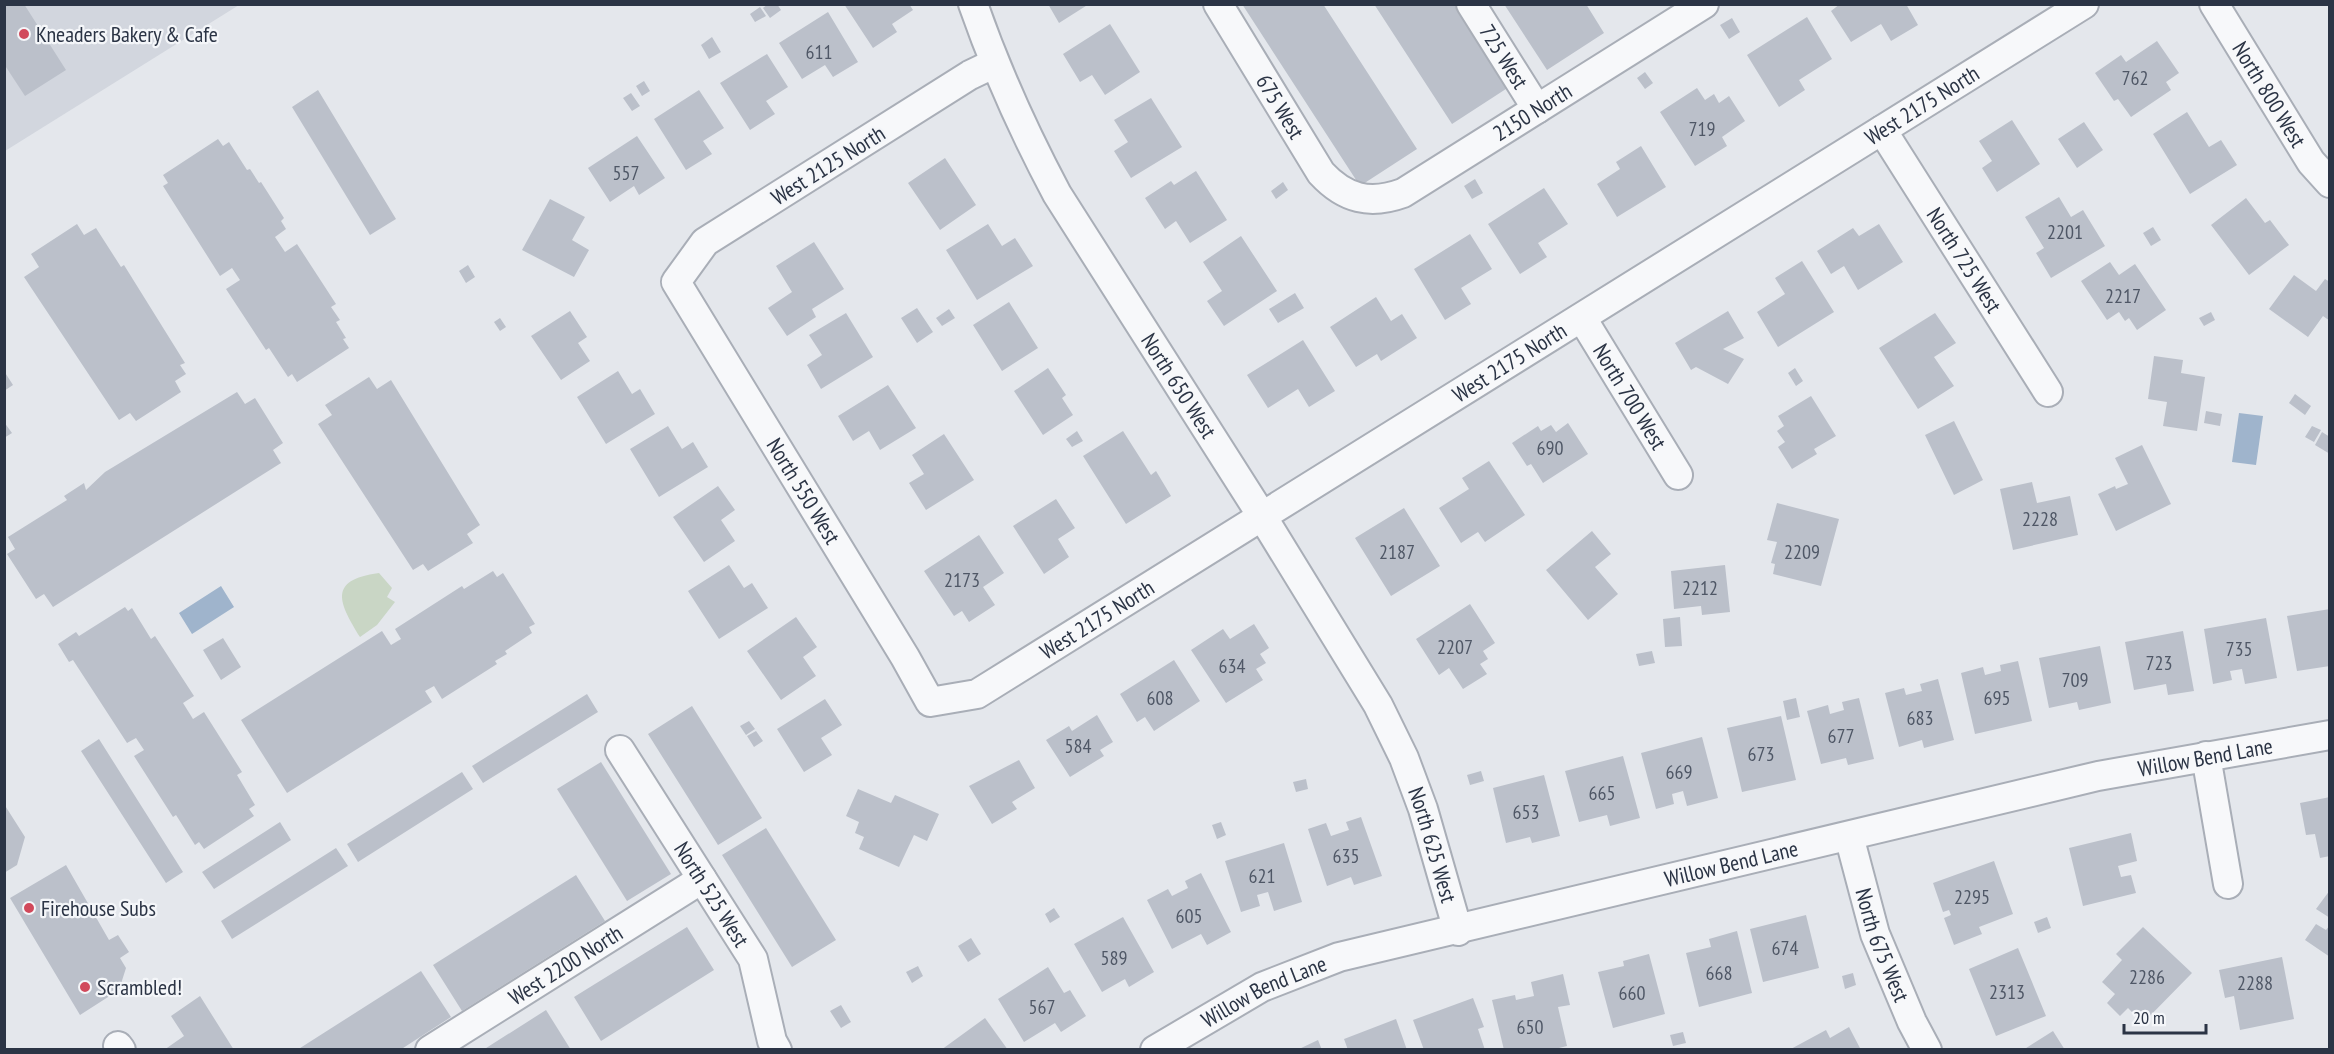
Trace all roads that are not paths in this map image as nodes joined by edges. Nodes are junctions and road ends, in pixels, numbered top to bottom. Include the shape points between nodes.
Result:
1 (973, 4) edge
2 (1218, 4) edge
3 (1471, 4) edge
4 (1704, 4) edge
5 (2084, 4) edge
6 (2214, 4) edge
7 (993, 64) junction
8 (1537, 109) junction
9 (1882, 130) junction
10 (2330, 183) edge
11 (1355, 198) joint
12 (676, 282) joint
13 (1582, 318) junction
14 (2048, 392) dead end
15 (1678, 475) dead end
16 (1262, 516) junction
17 (930, 702) joint
18 (2330, 735) edge
19 (620, 750) dead end
20 (2206, 756) junction
21 (1404, 758) joint
22 (1849, 836) junction
23 (702, 879) junction
24 (2228, 884) dead end
25 (1458, 931) junction
26 (768, 1047) edge
27 (430, 1050) edge
28 (1155, 1050) edge
29 (1928, 1050) edge

1 - 7 street, North 650 West
2 - 11 street, 675 West via 1321,173
3 - 8 street, 725 West
4 - 8 street, 2150 North
5 - 9 street, West 2175 North
6 - 10 street, North 800 West via 2311,162
7 - 12 street, West 2125 North via 705,242
7 - 16 street, North 650 West via 1057,194
8 - 11 street, 2150 North via 1403,193 1368,200
9 - 13 street, West 2175 North
9 - 14 street, North 725 West
12 - 17 street, North 550 West
13 - 15 street, North 700 West
13 - 16 street, West 2175 North
16 - 17 street, West 2175 North via 977,694
16 - 21 street, North 650 West via 1378,705
18 - 20 street, Willow Bend Lane
19 - 23 street, North 525 West
20 - 22 street, Willow Bend Lane via 2098,776
20 - 24 street
21 - 25 street, North 625 West
22 - 25 street, Willow Bend Lane
22 - 29 street, North 675 West via 1875,934
23 - 26 street, North 525 West via 753,959
23 - 27 street, West 2200 North
25 - 28 street, Willow Bend Lane via 1339,957 1262,987

